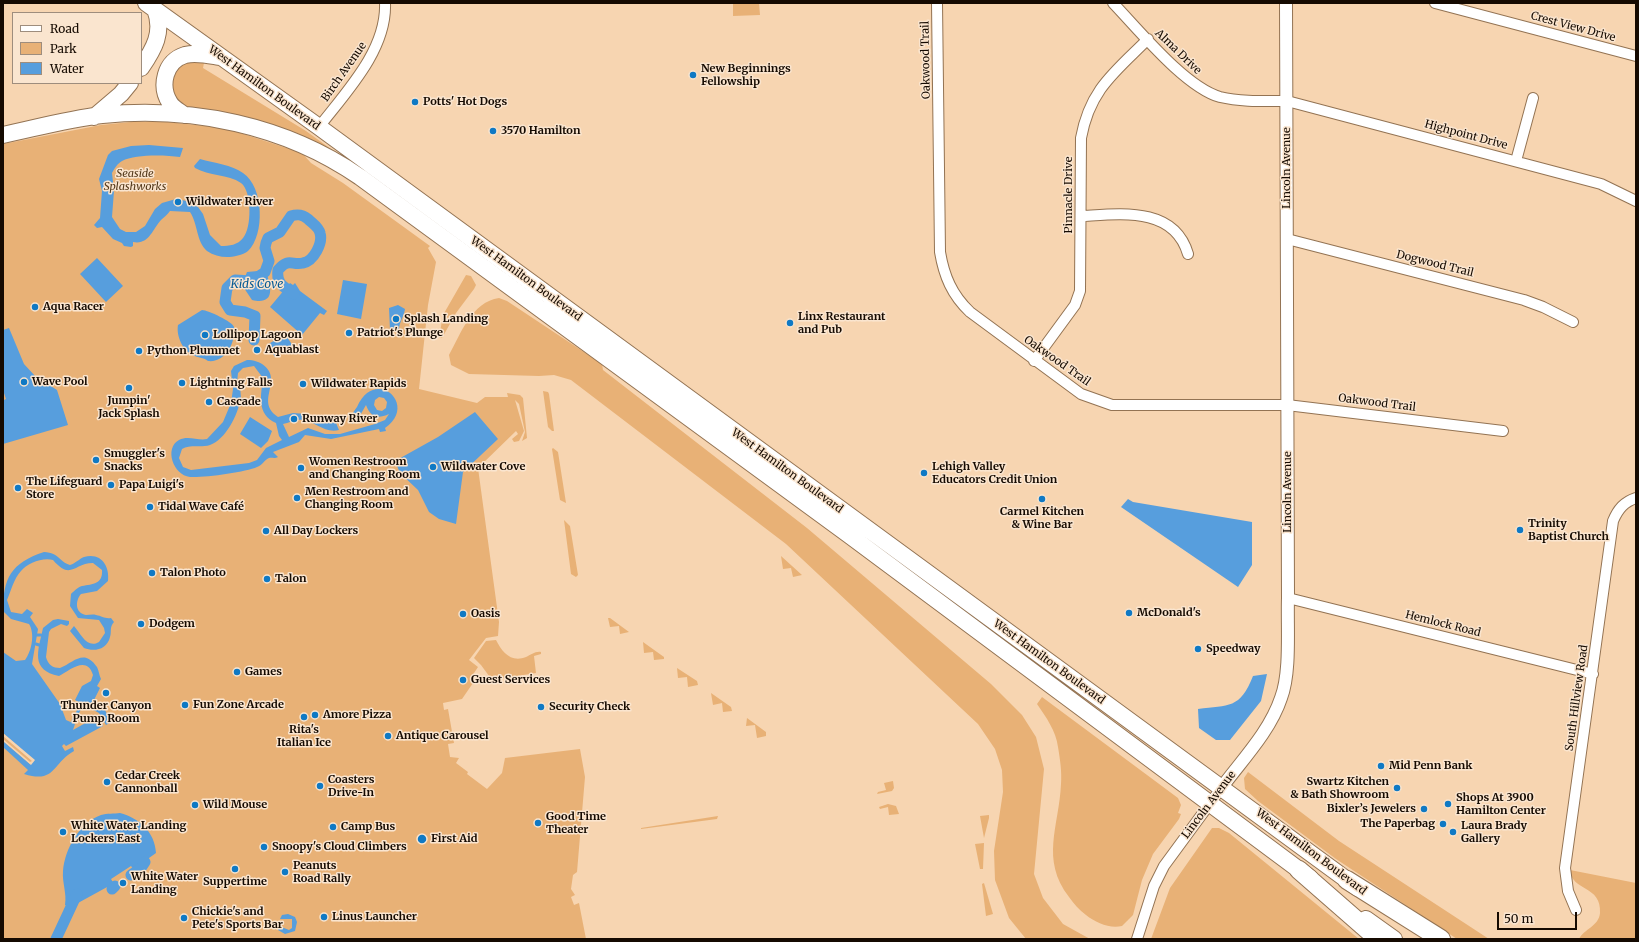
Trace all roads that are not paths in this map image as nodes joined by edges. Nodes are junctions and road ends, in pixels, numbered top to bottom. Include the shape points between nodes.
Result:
1 (385, 3) edge
2 (937, 3) edge
3 (1113, 3) edge
4 (1286, 3) edge
5 (1435, 3) edge
6 (150, 6) edge
7 (1148, 39) junction
8 (1636, 56) edge
9 (224, 58) junction
10 (142, 66) edge
11 (129, 84) edge
12 (1533, 98) dead end
13 (1287, 101) junction
14 (184, 115) junction
15 (94, 117) junction
16 (319, 127) junction
17 (3, 135) edge
18 (1516, 161) junction
19 (1636, 201) edge
20 (1081, 216) junction
21 (1287, 239) junction
22 (1188, 254) dead end
23 (1573, 322) dead end
24 (1034, 360) junction
25 (1288, 404) junction
26 (1504, 431) dead end
27 (1636, 498) edge
28 (1288, 598) junction
29 (1593, 674) junction
30 (1222, 787) junction
31 (1210, 804) junction
32 (1299, 870) junction
33 (1347, 880) junction
34 (1576, 910) dead end
35 (1137, 939) edge
36 (1378, 939) edge
37 (1394, 939) edge
38 (1427, 939) edge
39 (1441, 939) edge

1 - 16 street, Birch Avenue via 383,26 370,59
2 - 24 street, Oakwood Trail via 940,252 943,268 955,296 965,308
3 - 7 street, Alma Drive
4 - 13 street, Lincoln Avenue
5 - 8 street, Crest View Drive
6 - 9 main road, West Hamilton Boulevard
6 - 10 main road via 160,27
7 - 13 street, Alma Drive via 1187,79 1206,92 1233,99
7 - 20 street, Pinnacle Drive via 1105,81 1095,95 1084,120 1081,138
9 - 14 main road via 192,54 172,62 166,72 165,90 170,103
9 - 16 main road, West Hamilton Boulevard
11 - 15 main road
12 - 18 street
13 - 18 street, Highpoint Drive
13 - 21 street, Lincoln Avenue
14 - 15 main road, West Hamilton Boulevard via 126,113
14 - 31 main road, West Hamilton Boulevard via 218,119 257,128 315,151 353,173 856,540
15 - 17 main road, West Hamilton Boulevard
16 - 30 main road, West Hamilton Boulevard
18 - 19 street, Highpoint Drive via 1601,184
20 - 22 street via 1125,213 1156,220 1177,232
20 - 24 street, Pinnacle Drive via 1080,292 1075,305
21 - 23 street, Dogwood Trail via 1524,300
21 - 25 street, Lincoln Avenue
24 - 25 street, Oakwood Trail via 1081,394 1112,405
25 - 26 street, Oakwood Trail
25 - 28 street, Lincoln Avenue
27 - 29 street, South Hillview Road via 1623,505 1613,521
28 - 29 street, Hemlock Road
28 - 30 street, Lincoln Avenue via 1286,676 1282,698 1271,720
29 - 34 street, South Hillview Road via 1566,868 1568,891
30 - 31 street, Lincoln Avenue
30 - 33 main road, West Hamilton Boulevard
31 - 32 main road, West Hamilton Boulevard
31 - 35 street, Lincoln Avenue via 1164,866 1154,886
32 - 36 highway
32 - 37 main road, West Hamilton Boulevard
33 - 38 main road, West Hamilton Boulevard
33 - 39 highway

